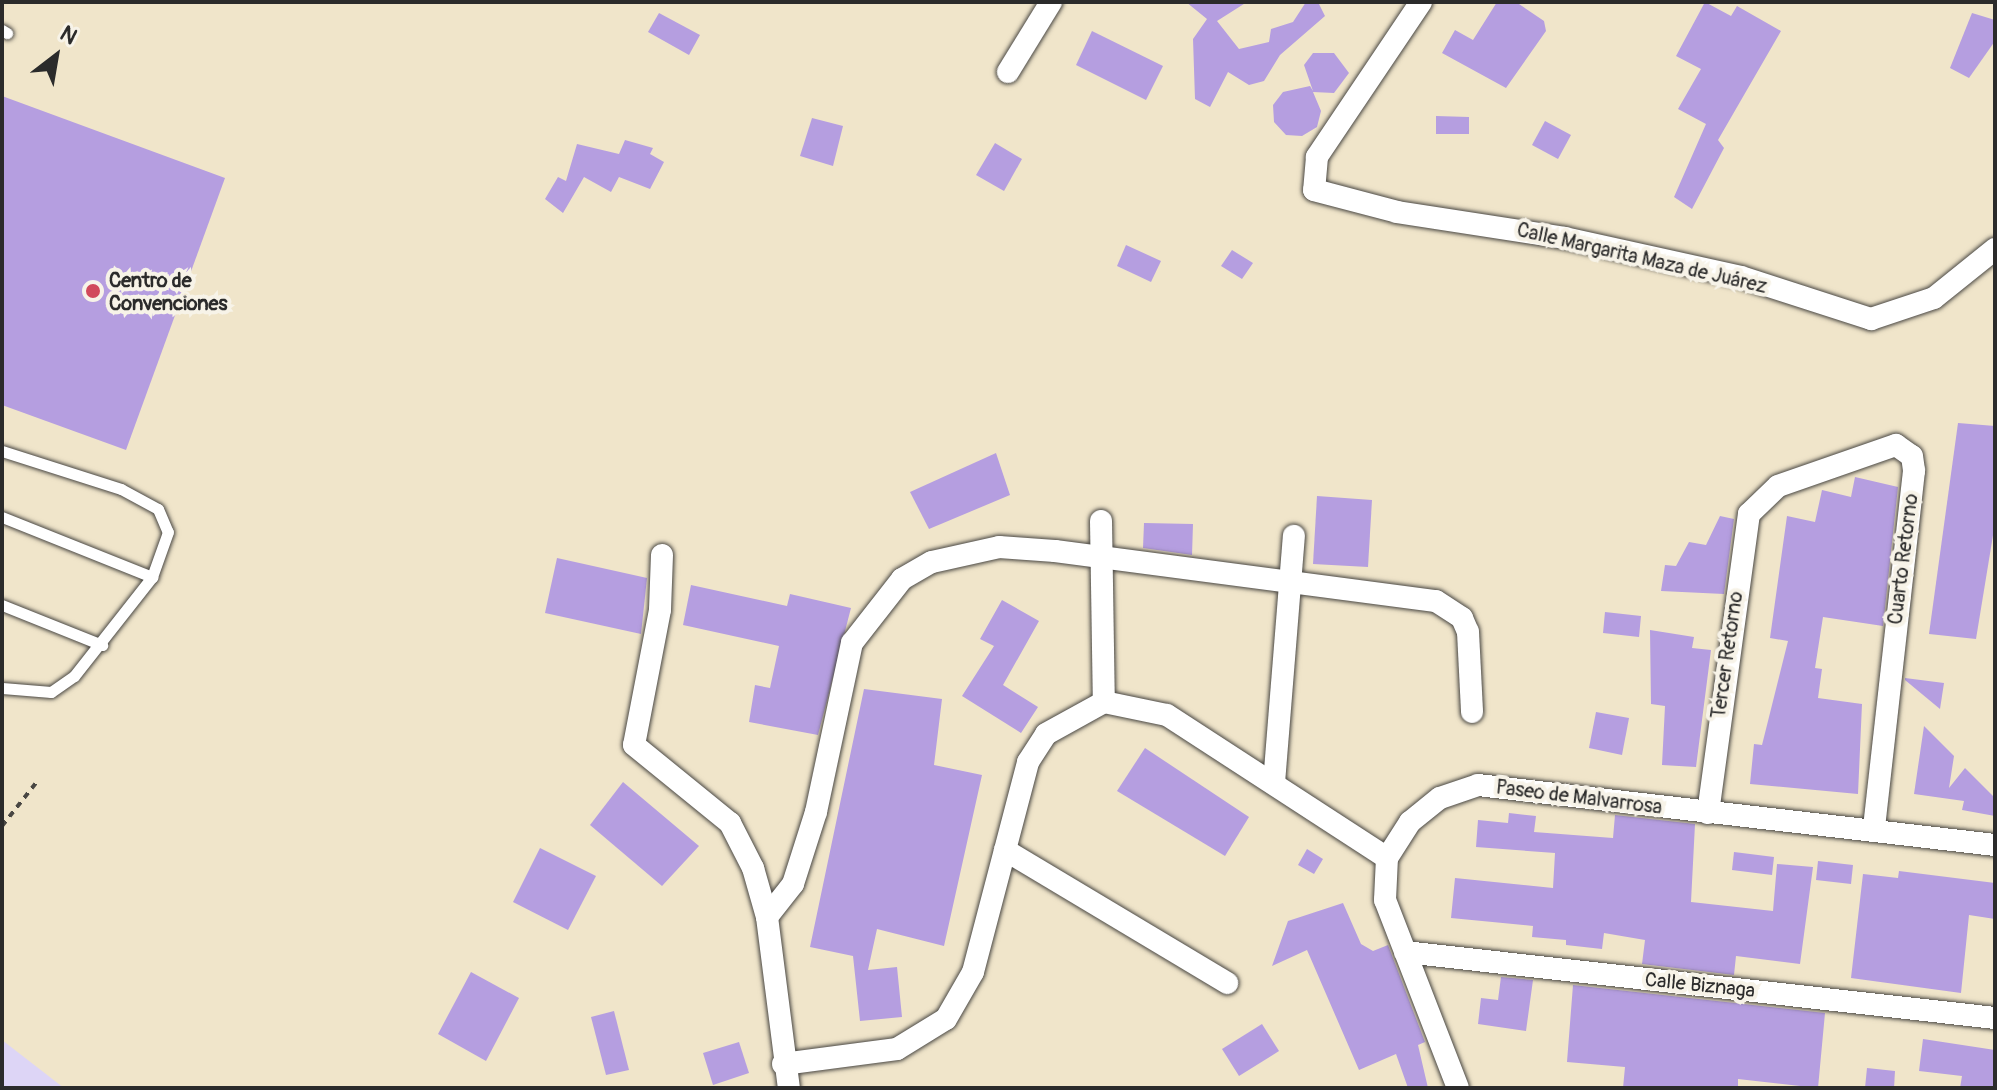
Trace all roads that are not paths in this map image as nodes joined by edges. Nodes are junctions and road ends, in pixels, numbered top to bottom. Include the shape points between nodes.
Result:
1 (1051, 2) edge
2 (1421, 2) edge
3 (1008, 72) dead end
4 (1995, 249) edge
5 (2, 451) edge
6 (1759, 500) joint
7 (2, 517) edge
8 (1101, 521) dead end
9 (1294, 536) dead end
10 (662, 555) dead end
11 (1101, 560) junction
12 (152, 577) junction
13 (1293, 583) junction
14 (2, 605) edge
15 (102, 645) junction
16 (2, 688) edge
17 (1104, 702) junction
18 (1472, 712) dead end
19 (1274, 783) junction
20 (1708, 813) junction
21 (1874, 830) junction
22 (1995, 845) edge
23 (1005, 850) junction
24 (1387, 858) junction
25 (767, 917) junction
26 (1405, 952) junction
27 (1227, 983) dead end
28 (1995, 1018) edge
29 (783, 1064) junction
30 (789, 1088) edge
31 (1458, 1088) edge

1 - 3 street
2 - 4 street, Calle Margarita Maza de Juárez via 1317,157 1314,190 1397,212 1565,238 1741,277 1871,319 1934,298
5 - 12 lane via 121,489 158,509 168,532
6 - 20 street, Tercer Retorno via 1746,527 1727,641
6 - 21 street, Cuarto Retorno via 1885,445 1912,456
7 - 12 lane
8 - 11 street
9 - 13 street
10 - 25 street via 660,610 634,745 730,823
11 - 13 street
11 - 17 street
11 - 25 street via 999,547 932,562 893,588 852,643 816,812 793,884
12 - 15 lane
13 - 18 street via 1436,601 1456,611 1468,632
13 - 19 street
14 - 15 lane
15 - 16 lane via 51,692
17 - 19 street via 1167,715
17 - 23 street via 1046,734 1017,788
19 - 24 street
20 - 21 street, Paseo de Malvarrosa
20 - 24 street, Paseo de Malvarrosa via 1478,785 1440,798 1410,822
21 - 22 street, Paseo de Malvarrosa
23 - 27 street
23 - 29 street via 973,972 946,1019 897,1049
24 - 26 street, Paseo de Malvarrosa via 1385,900
25 - 29 street
26 - 28 street, Calle Biznaga
26 - 31 street, Paseo de Malvarrosa
29 - 30 street

